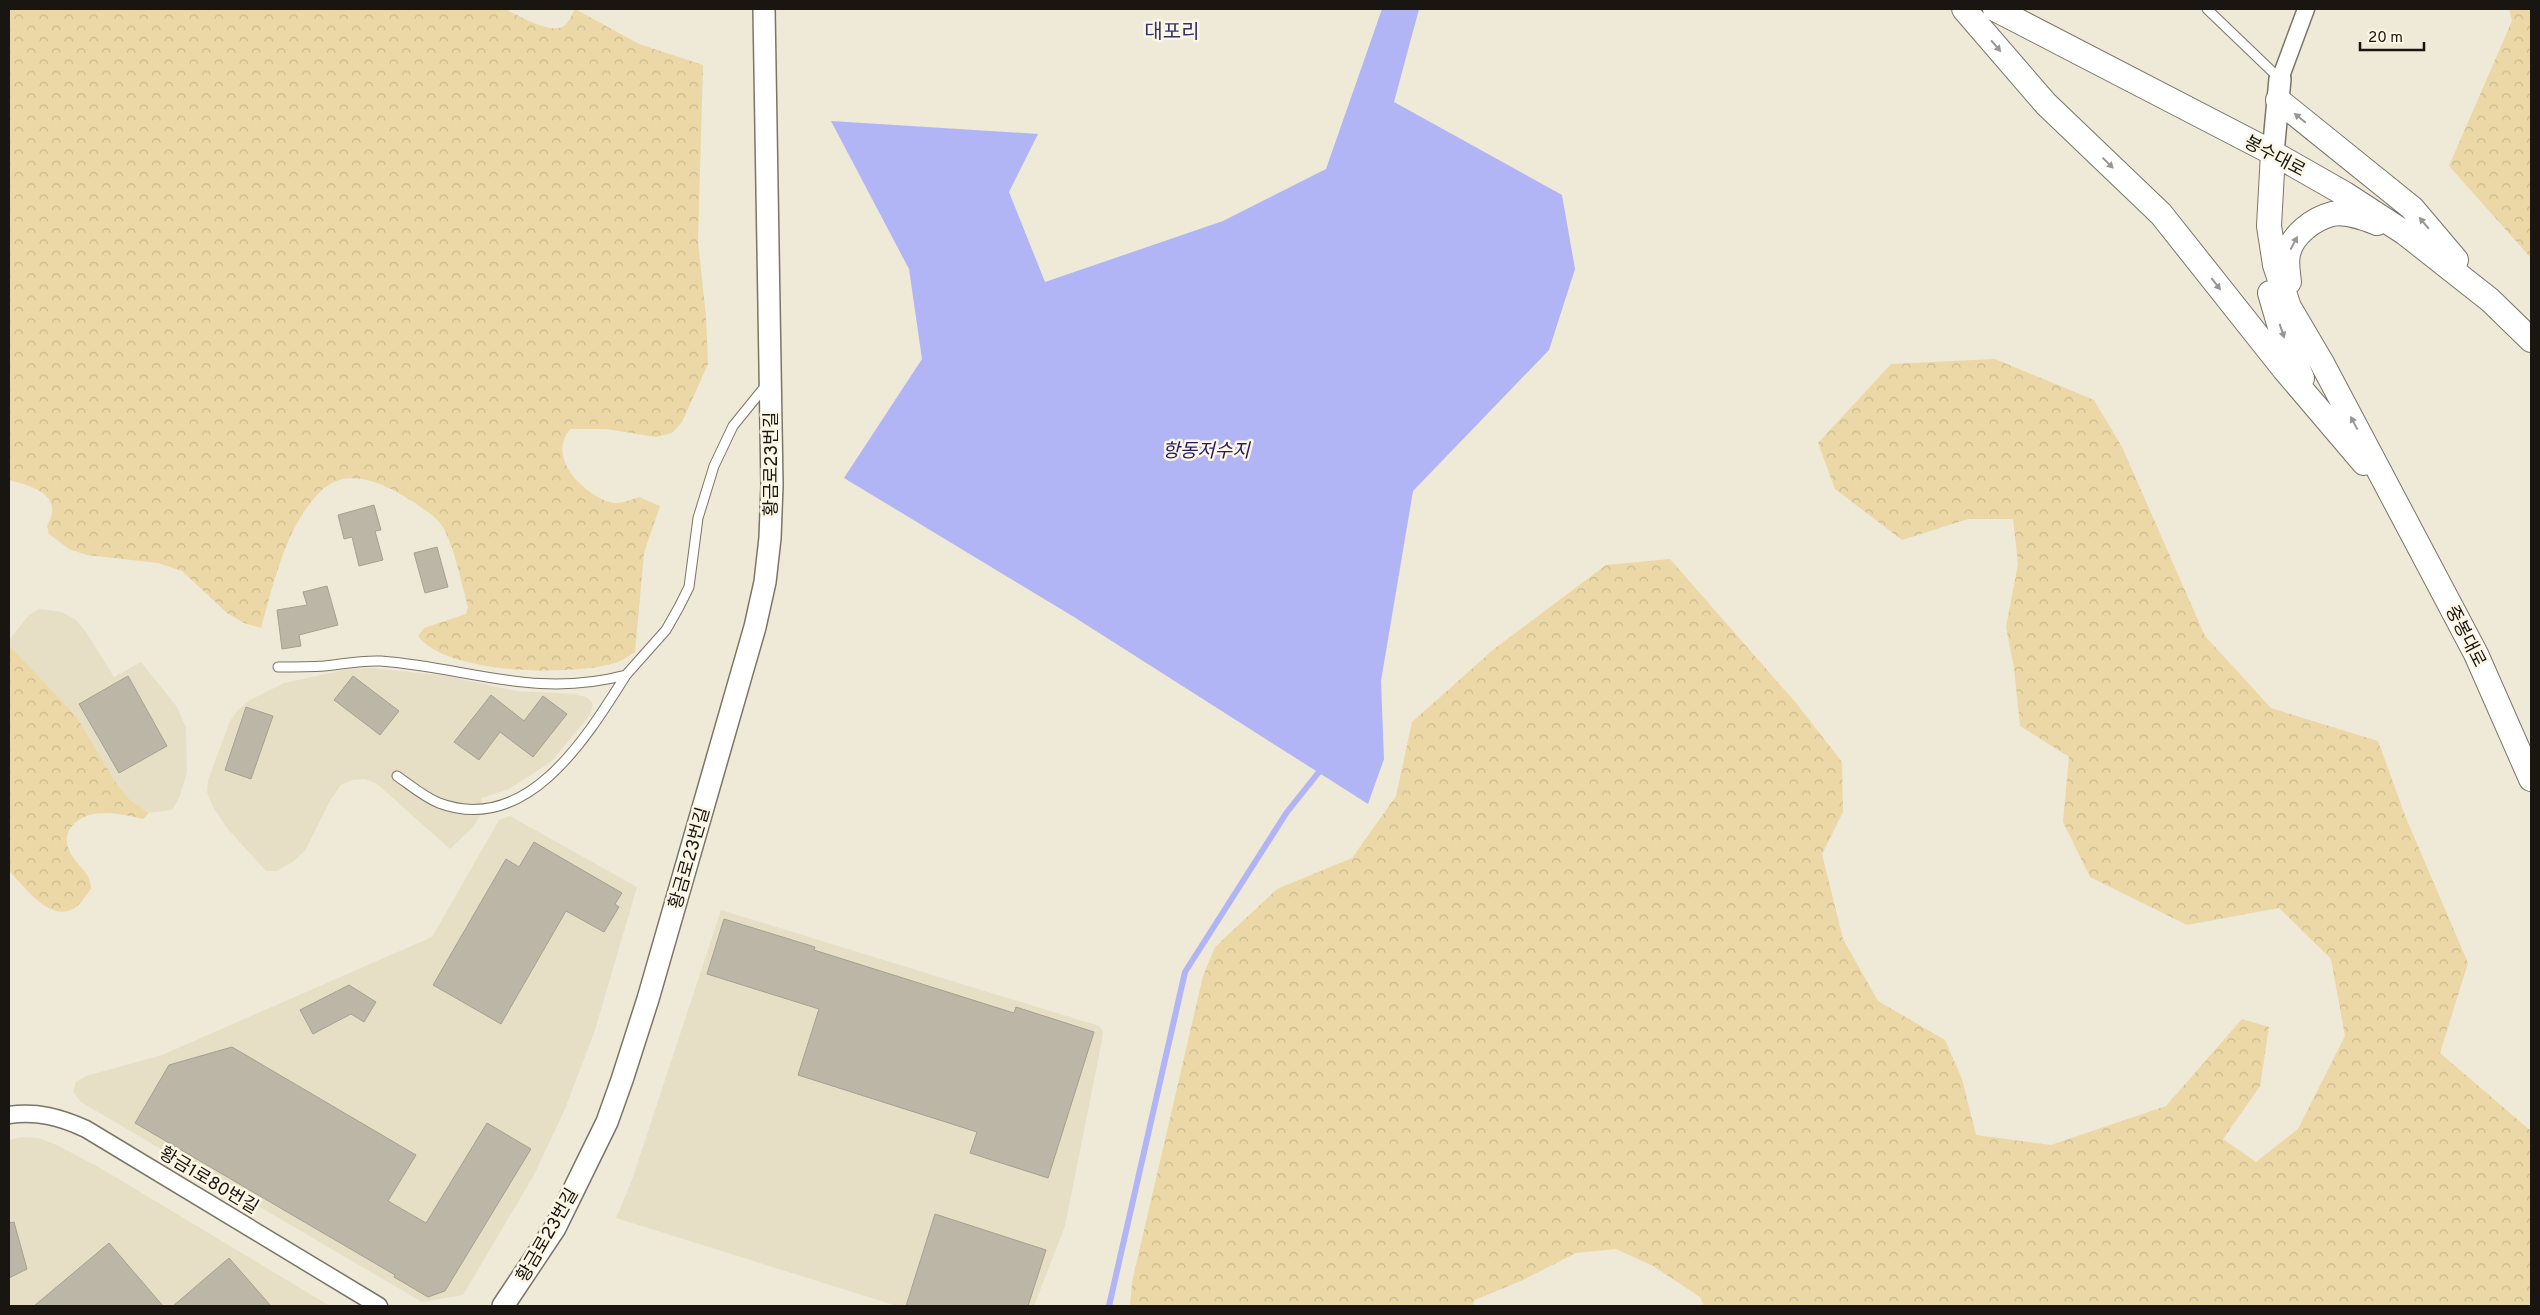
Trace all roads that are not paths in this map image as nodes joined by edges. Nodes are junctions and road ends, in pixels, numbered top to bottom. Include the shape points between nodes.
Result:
1 (764, 9) edge
2 (1964, 9) edge
3 (1995, 9) edge
4 (2207, 9) edge
5 (2306, 9) edge
6 (2279, 89) junction
7 (2264, 149) junction
8 (2405, 233) junction
9 (2490, 300) junction
10 (2290, 308) junction
11 (2531, 340) edge
12 (771, 380) junction
13 (2313, 402) junction
14 (2393, 496) junction
15 (278, 667) dead end
16 (626, 675) junction
17 (397, 776) dead end
18 (2531, 779) edge
19 (9, 1115) edge
20 (379, 1306) edge
21 (503, 1306) edge

1 - 12 street, 황금로23번길
2 -> 13 main road via 2046,104 2161,214
3 - 7 main road, 봉수대로
4 - 6 lane
5 - 6 street
6 - 7 street
9 -> 6 main road via 2412,208
7 - 8 main road, 봉수대로
7 - 10 main road via 2275,265
7 -> 13 main road via 2254,207 2263,269 2282,334
8 - 9 main road, 봉수대로
10 -> 8 main road via 2288,255 2294,238 2308,225 2332,214 2357,216
9 - 11 main road, 봉수대로
14 -> 10 main road
12 - 16 lane, 황금로23번길 via 732,426 714,466 698,518 688,587 679,607 666,630
12 - 21 street, 황금로23번길 via 770,538 765,582 742,674 656,970 607,1122 555,1228
13 - 14 main road
14 - 18 main road, 중봉대로 via 2476,654
15 - 16 lane via 382,661 458,671 502,681 553,685 605,681
16 - 17 lane, 황금로23번길 via 565,763 545,780 510,801 493,807 456,808 436,802
19 - 20 street, 황금1로80번길 via 28,1112 46,1115 86,1129

